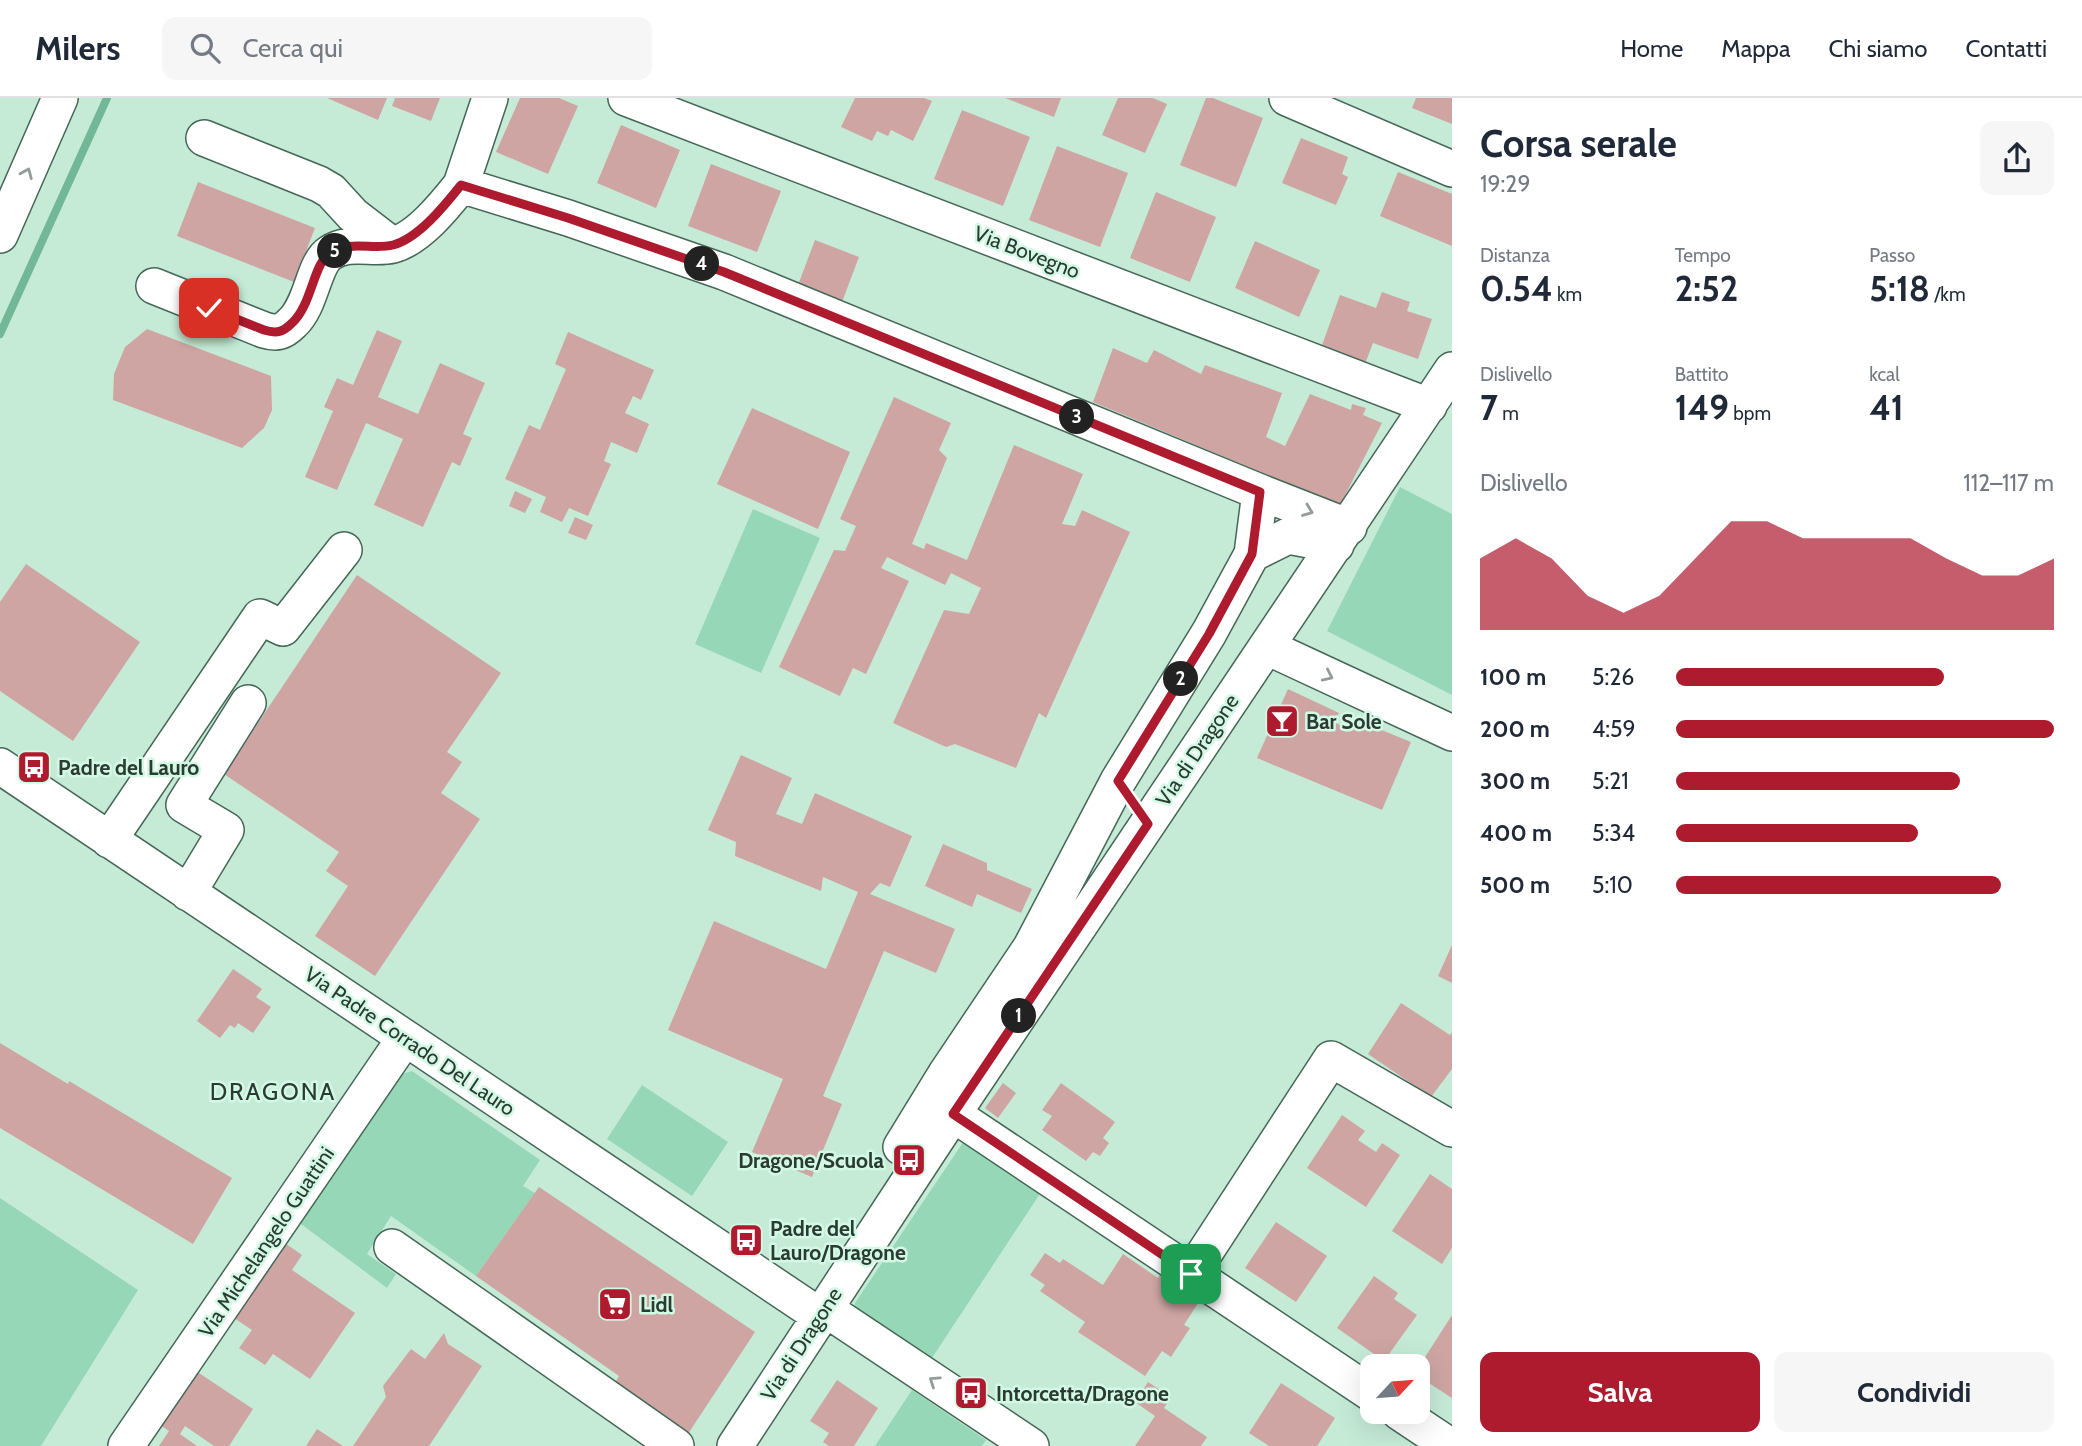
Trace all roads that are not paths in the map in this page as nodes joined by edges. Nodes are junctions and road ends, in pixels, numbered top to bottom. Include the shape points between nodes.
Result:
1 (60, 98) edge
2 (490, 98) edge
3 (626, 98) edge
4 (1287, 98) edge
5 (204, 138) dead end
6 (1452, 169) edge
7 (461, 185) junction
8 (0, 235) edge
9 (393, 245) junction
10 (154, 286) dead end
11 (1452, 370) edge
12 (1429, 406) junction
13 (1260, 492) junction
14 (1343, 536) junction
15 (344, 550) dead end
16 (1252, 554) junction
17 (1267, 647) junction
18 (248, 704) dead end
19 (1452, 733) edge
20 (0, 766) edge
21 (1118, 781) junction
22 (1148, 824) junction
23 (109, 840) junction
24 (188, 893) junction
25 (405, 1038) junction
26 (963, 1073) junction
27 (953, 1114) junction
28 (1452, 1129) edge
29 (901, 1147) dead end
30 (392, 1247) dead end
31 (1191, 1274) junction
32 (822, 1312) junction
33 (1360, 1386) edge
34 (1417, 1424) edge
35 (126, 1446) edge
36 (677, 1446) edge
37 (735, 1446) edge
38 (1031, 1446) edge
39 (1450, 1446) edge

8 -> 1 street
2 - 7 street
3 - 12 street, Via Bovegno
4 - 6 street
5 - 9 street via 320,184
7 - 9 street via 414,234
7 - 13 street via 724,272
9 - 10 street via 351,246 330,252 322,260 302,314 283,331 272,333
11 - 12 street, Via di Dragone
12 - 14 street, Via di Dragone
13 -> 14 street
13 - 16 street
14 - 16 street via 1288,536
14 - 17 street, Via di Dragone
15 - 23 street via 283,628 260,617
16 - 21 street via 1209,634
17 -> 19 street
17 - 22 street, Via di Dragone
18 - 24 street via 184,805 226,830
20 - 23 street, Via Padre Corrado Del Lauro
21 - 22 street
21 - 26 street
22 - 26 street, Via di Dragone
23 - 24 street, Via Padre Corrado Del Lauro
24 - 25 street, Via Padre Corrado Del Lauro
25 - 32 street, Via Padre Corrado Del Lauro
25 - 35 street, Via Michelangelo Guattini
26 - 27 street, Via di Dragone
26 - 29 street
27 - 31 street
27 - 32 street, Via di Dragone
28 - 31 street via 1331,1059
30 - 36 street
31 - 33 street
32 - 37 street, Via di Dragone
38 -> 32 street, Via Padre Corrado Del Lauro
34 - 39 street

